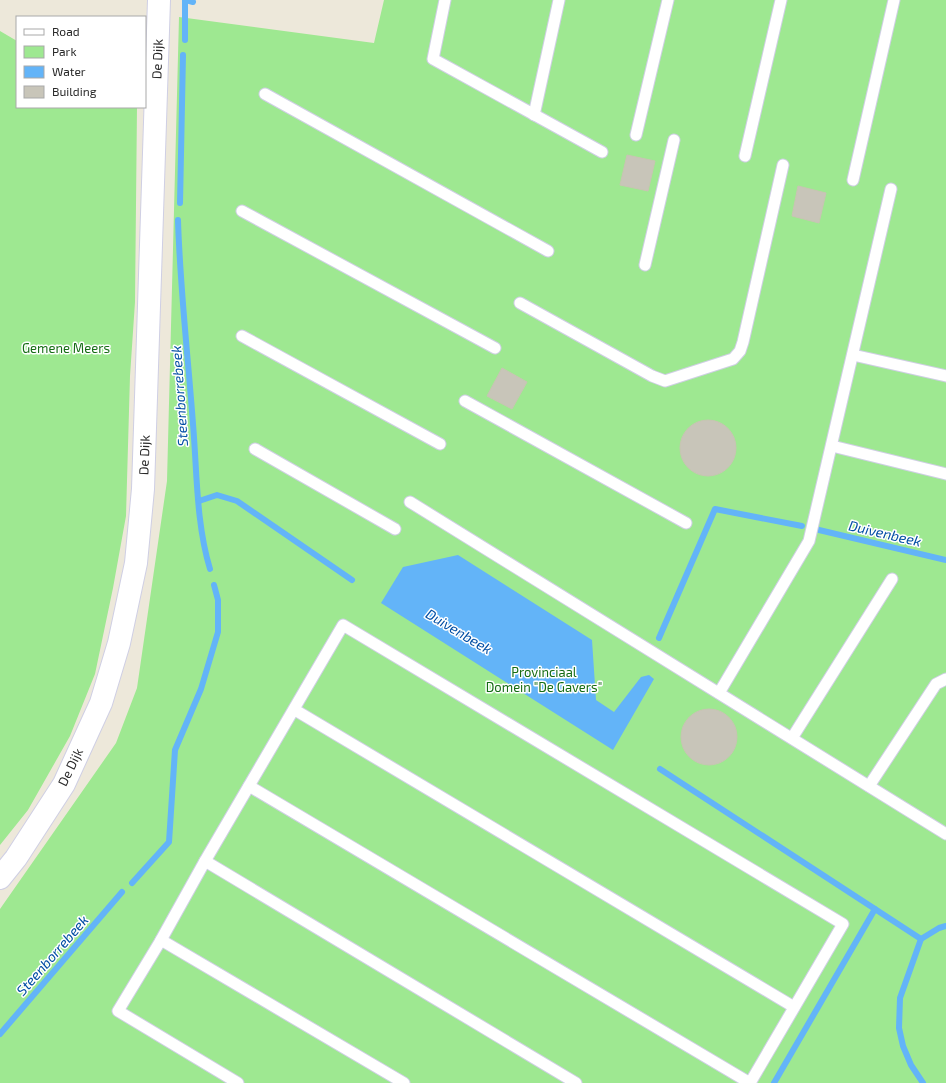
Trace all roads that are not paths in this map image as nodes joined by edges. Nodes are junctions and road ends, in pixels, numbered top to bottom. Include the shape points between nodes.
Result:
1 (159, 0) edge
2 (445, 0) edge
3 (559, 0) edge
4 (668, 0) edge
5 (781, 0) edge
6 (894, 0) edge
7 (265, 94) dead end
8 (534, 115) junction
9 (636, 135) dead end
10 (674, 140) dead end
11 (602, 152) dead end
12 (745, 156) dead end
13 (783, 165) dead end
14 (853, 180) dead end
15 (891, 188) dead end
16 (242, 210) dead end
17 (548, 251) dead end
18 (646, 264) dead end
19 (520, 303) dead end
20 (242, 336) dead end
21 (495, 348) dead end
22 (853, 355) junction
23 (946, 376) edge
24 (465, 401) dead end
25 (440, 444) dead end
26 (832, 446) junction
27 (255, 449) dead end
28 (946, 474) edge
29 (410, 502) dead end
30 (686, 523) dead end
31 (395, 529) dead end
32 (892, 579) dead end
33 (946, 678) edge
34 (719, 693) junction
35 (295, 710) junction
36 (792, 738) junction
37 (249, 786) junction
38 (869, 786) junction
39 (946, 834) edge
40 (205, 861) junction
41 (0, 878) edge
42 (161, 940) junction
43 (794, 1007) junction
44 (238, 1083) edge
45 (404, 1083) edge
46 (576, 1083) edge
47 (750, 1083) edge

1 - 41 street, De Dijk via 143,489 136,563 119,643 101,703 64,784
2 - 8 lane via 433,59
3 - 8 lane
4 - 9 lane
5 - 12 lane
6 - 14 lane
7 - 17 lane
8 - 11 lane
10 - 18 lane
13 - 19 lane via 743,342 740,352 733,359 666,381 652,376
15 - 22 lane
16 - 21 lane
20 - 25 lane
22 - 23 lane
22 - 26 lane
24 - 30 lane
26 - 28 lane
26 - 34 lane via 809,541
27 - 31 lane
29 - 34 lane
32 - 36 lane
33 - 38 lane via 936,684
34 - 36 lane
35 - 37 lane
35 - 43 lane
35 - 43 lane via 343,625 843,924
36 - 38 lane
37 - 40 lane
37 - 47 lane
38 - 39 lane
40 - 42 lane
40 - 46 lane
42 - 44 lane via 118,1010
42 - 45 lane
43 - 47 lane

